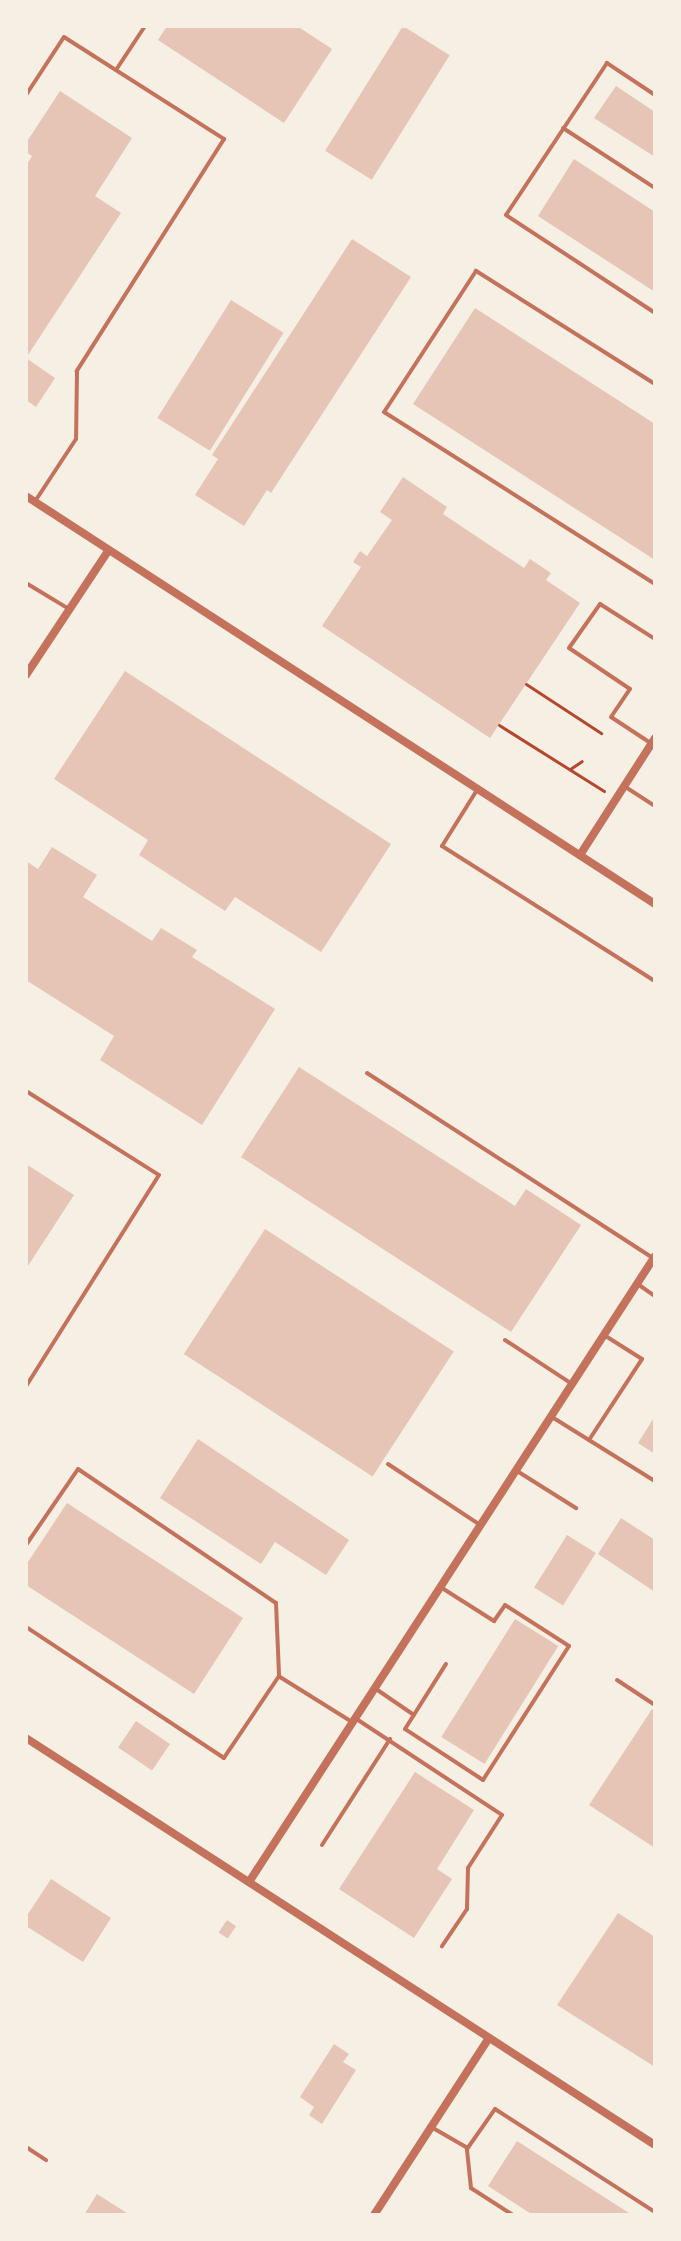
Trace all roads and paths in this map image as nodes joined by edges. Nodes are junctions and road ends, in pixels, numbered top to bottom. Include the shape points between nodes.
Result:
1 (145, 26) edge
2 (116, 70) junction
3 (26, 95) edge
4 (655, 95) edge
5 (563, 128) junction
6 (655, 188) edge
7 (655, 313) edge
8 (655, 384) edge
9 (26, 496) edge
10 (35, 502) junction
11 (108, 551) junction
12 (26, 583) edge
13 (655, 584) edge
14 (69, 609) junction
15 (655, 639) edge
16 (26, 675) edge
17 (526, 684) dead end
18 (499, 725) dead end
19 (601, 733) dead end
20 (653, 741) edge
21 (582, 761) dead end
22 (570, 769) junction
23 (624, 786) junction
24 (477, 790) junction
25 (616, 798) junction
26 (655, 806) edge
27 (580, 855) junction
28 (655, 904) edge
29 (655, 981) edge
30 (367, 1073) dead end
31 (26, 1091) edge
32 (654, 1257) edge
33 (637, 1284) junction
34 (655, 1296) edge
35 (604, 1335) junction
36 (505, 1340) dead end
37 (572, 1384) junction
38 (26, 1386) edge
39 (551, 1416) junction
40 (589, 1440) junction
41 (388, 1464) dead end
42 (516, 1470) junction
43 (655, 1481) edge
44 (576, 1508) dead end
45 (480, 1525) junction
46 (26, 1545) edge
47 (440, 1587) junction
48 (26, 1627) edge
49 (446, 1664) dead end
50 (279, 1676) junction
51 (617, 1680) dead end
52 (374, 1688) junction
53 (655, 1705) edge
54 (414, 1715) junction
55 (354, 1720) junction
56 (26, 1738) edge
57 (390, 1739) junction
58 (322, 1845) dead end
59 (249, 1882) junction
60 (442, 1946) dead end
61 (489, 2038) junction
62 (431, 2127) junction
63 (655, 2145) edge
64 (26, 2147) edge
65 (467, 2149) junction
66 (46, 2160) dead end
67 (655, 2212) edge
68 (374, 2215) edge
69 (513, 2215) edge

1 - 2 lane
2 - 3 lane via 64,37
2 - 10 lane via 224,139 77,371 76,439
4 - 5 lane via 607,63
5 - 6 lane
5 - 7 lane via 506,215
8 - 13 lane via 476,271 384,412
9 - 10 street
10 - 11 street
11 - 14 street
11 - 24 street
12 - 14 lane
14 - 16 street
15 - 20 lane via 600,604 569,648 630,689 611,717
17 - 19 path
18 - 22 path
20 - 23 street
21 - 22 path
22 - 25 path
23 - 25 street
23 - 26 lane
24 - 27 street
24 - 29 lane via 442,846
25 - 27 street
27 - 28 street
30 - 32 lane
31 - 38 lane via 159,1175
32 - 33 street
33 - 34 lane
33 - 35 street
35 - 37 street
35 - 40 lane via 642,1359
36 - 37 lane
37 - 39 street
39 - 40 lane
39 - 42 street
40 - 43 lane
41 - 45 lane
42 - 44 lane
42 - 45 street
45 - 47 street
46 - 50 lane via 78,1469 276,1603
47 - 52 street
47 - 54 lane via 494,1621 505,1605 569,1646 483,1780 405,1729
48 - 50 lane via 224,1758
49 - 54 lane
50 - 55 lane
51 - 53 lane
52 - 54 lane
52 - 55 street
55 - 57 lane
55 - 59 street
56 - 59 street
57 - 58 lane
57 - 60 lane via 502,1815 468,1868 467,1909
59 - 61 street
61 - 62 street
61 - 63 street
62 - 65 lane
62 - 68 street
64 - 66 lane
65 - 67 lane via 495,2109
65 - 69 lane via 471,2188

